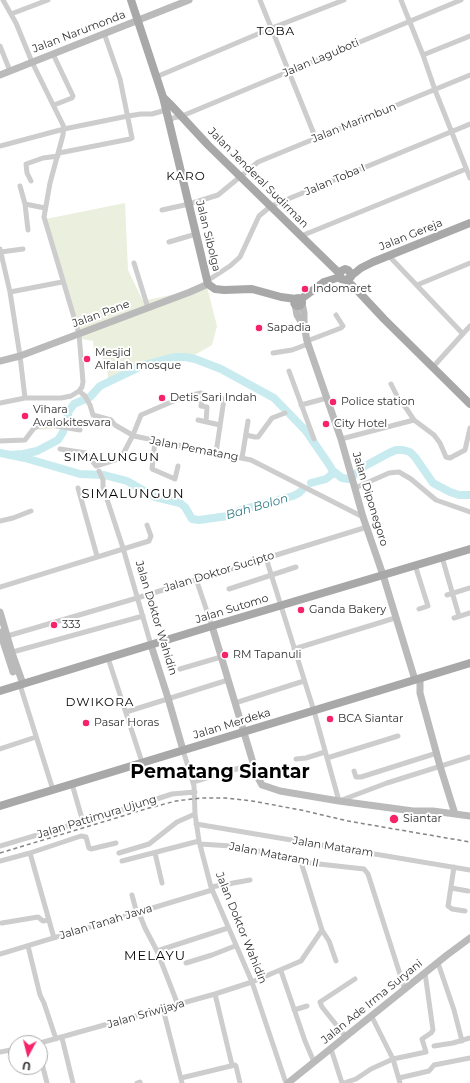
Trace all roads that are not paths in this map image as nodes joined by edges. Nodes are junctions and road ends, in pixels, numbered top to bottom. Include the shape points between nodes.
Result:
1 (3, 0) edge
2 (48, 0) edge
3 (131, 0) edge
4 (189, 0) edge
5 (260, 0) edge
6 (344, 0) edge
7 (401, 0) edge
8 (461, 0) edge
9 (11, 14) junction
10 (138, 20) junction
11 (410, 20) junction
12 (272, 28) junction
13 (104, 33) junction
14 (470, 36) edge
15 (0, 46) edge
16 (53, 54) junction
17 (423, 55) junction
18 (32, 62) junction
19 (10, 71) junction
20 (289, 71) junction
21 (0, 75) edge
22 (470, 76) edge
23 (156, 77) junction
24 (435, 90) junction
25 (162, 97) junction
26 (54, 105) junction
27 (166, 110) junction
28 (128, 116) junction
29 (182, 116) junction
30 (169, 124) junction
31 (470, 124) edge
32 (64, 129) junction
33 (452, 132) junction
34 (316, 139) junction
35 (0, 146) edge
36 (59, 154) junction
37 (466, 169) junction
38 (240, 176) junction
39 (470, 178) edge
40 (31, 181) dead end
41 (20, 186) dead end
42 (25, 204) junction
43 (188, 204) junction
44 (271, 206) junction
45 (45, 208) junction
46 (162, 210) dead end
47 (470, 223) edge
48 (28, 230) dead end
49 (196, 234) junction
50 (301, 236) junction
51 (169, 242) dead end
52 (23, 249) dead end
53 (0, 250) edge
54 (389, 256) junction
55 (134, 263) dead end
56 (470, 263) edge
57 (346, 276) junction
58 (62, 282) junction
59 (208, 282) junction
60 (417, 285) junction
61 (10, 292) junction
62 (298, 302) junction
63 (148, 308) junction
64 (336, 315) dead end
65 (470, 326) edge
66 (79, 334) junction
67 (463, 334) junction
68 (308, 343) junction
69 (273, 353) dead end
70 (20, 356) junction
71 (0, 360) edge
72 (433, 367) junction
73 (289, 371) dead end
74 (391, 384) dead end
75 (79, 391) junction
76 (25, 398) junction
77 (327, 398) junction
78 (224, 399) dead end
79 (0, 403) edge
80 (470, 404) edge
81 (301, 405) junction
82 (284, 413) dead end
83 (198, 420) dead end
84 (414, 420) junction
85 (248, 421) dead end
86 (206, 422) junction
87 (220, 424) junction
88 (470, 428) edge
89 (80, 430) dead end
90 (133, 435) junction
91 (246, 435) junction
92 (314, 439) dead end
93 (341, 439) junction
94 (0, 441) edge
95 (155, 441) junction
96 (60, 449) dead end
97 (216, 453) junction
98 (242, 458) junction
99 (178, 466) dead end
100 (99, 471) dead end
101 (354, 486) junction
102 (78, 488) dead end
103 (31, 510) dead end
104 (470, 512) edge
105 (363, 517) junction
106 (0, 521) edge
107 (147, 525) dead end
108 (367, 527) junction
109 (123, 548) junction
110 (470, 549) edge
111 (97, 556) junction
112 (442, 557) junction
113 (266, 558) junction
114 (415, 565) junction
115 (296, 567) dead end
116 (383, 575) junction
117 (272, 576) junction
118 (196, 579) junction
119 (0, 587) edge
120 (470, 588) edge
121 (229, 589) dead end
122 (450, 594) junction
123 (137, 598) junction
124 (281, 606) junction
125 (419, 609) dead end
126 (0, 612) edge
127 (470, 613) edge
128 (143, 616) junction
129 (395, 618) junction
130 (212, 626) junction
131 (3, 635) edge
132 (151, 645) junction
133 (294, 649) junction
134 (9, 653) junction
135 (221, 657) junction
136 (108, 658) junction
137 (470, 663) edge
138 (180, 669) dead end
139 (228, 680) junction
140 (416, 680) junction
141 (304, 681) junction
142 (20, 685) junction
143 (0, 691) edge
144 (168, 698) junction
145 (235, 703) junction
146 (314, 711) junction
147 (126, 712) junction
148 (244, 732) junction
149 (398, 736) dead end
150 (36, 737) junction
151 (0, 749) edge
152 (183, 750) junction
153 (325, 752) junction
154 (437, 752) junction
155 (470, 757) edge
156 (327, 758) junction
157 (296, 759) dead end
158 (142, 762) junction
159 (253, 764) junction
160 (440, 766) junction
161 (354, 771) dead end
162 (193, 782) junction
163 (72, 784) junction
164 (53, 790) junction
165 (195, 792) junction
166 (339, 801) junction
167 (0, 806) edge
168 (195, 814) junction
169 (455, 814) junction
170 (470, 816) edge
171 (83, 822) junction
172 (196, 824) junction
173 (199, 842) junction
174 (116, 843) dead end
175 (0, 846) edge
176 (30, 853) junction
177 (119, 853) dead end
178 (155, 853) junction
179 (0, 861) edge
180 (122, 861) dead end
181 (301, 862) junction
182 (454, 867) junction
183 (470, 870) edge
184 (250, 880) dead end
185 (162, 883) dead end
186 (211, 888) junction
187 (451, 888) junction
188 (468, 891) dead end
189 (132, 894) dead end
190 (465, 911) dead end
191 (138, 913) junction
192 (49, 920) junction
193 (2, 923) dead end
194 (228, 928) junction
195 (322, 930) junction
196 (54, 938) junction
197 (470, 938) edge
198 (28, 946) junction
199 (235, 946) junction
200 (157, 951) junction
201 (0, 954) edge
202 (336, 961) dead end
203 (186, 963) dead end
204 (438, 963) junction
205 (281, 971) junction
206 (425, 973) junction
207 (355, 979) dead end
208 (252, 982) junction
209 (405, 990) junction
210 (216, 994) junction
211 (178, 1005) junction
212 (307, 1006) dead end
213 (163, 1009) junction
214 (294, 1010) junction
215 (372, 1016) junction
216 (346, 1037) junction
217 (62, 1038) junction
218 (470, 1038) edge
219 (56, 1039) junction
220 (462, 1040) junction
221 (48, 1041) edge
222 (434, 1046) dead end
223 (330, 1049) junction
224 (470, 1058) edge
225 (393, 1059) junction
226 (314, 1062) junction
227 (232, 1065) junction
228 (182, 1081) edge
229 (399, 1081) edge
230 (290, 1082) edge
231 (73, 1083) edge
232 (240, 1083) edge
233 (343, 1083) edge

1 - 9 street
2 - 9 street
3 - 10 main road, Jalan Sibolga
4 - 10 street, Jalan Narumonda
5 - 12 street
6 - 12 street
7 - 11 street
8 - 11 street, Jalan Laguboti
9 - 18 street
10 - 13 street, Jalan Narumonda
10 - 23 main road, Jalan Sibolga
11 - 17 street
11 - 20 street, Jalan Laguboti
12 - 20 street
12 - 23 street
13 - 16 street, Jalan Narumonda
13 - 28 street via 120,79
14 - 17 street
15 - 19 street
16 - 18 street, Jalan Narumonda
16 - 26 street via 73,96
17 - 24 street
18 - 19 street, Jalan Narumonda
18 - 26 street
19 - 21 street, Jalan Narumonda
20 - 29 street, Jalan Laguboti
20 - 34 street
22 - 24 street, Jalan Marimbun
23 - 25 main road, Jalan Sibolga
24 - 33 street
24 - 34 street, Jalan Marimbun
25 - 27 main road, Jalan Sibolga
25 - 29 main road, Jalan Jenderal Sudirman
26 - 32 street
27 - 28 street
27 - 30 main road, Jalan Sibolga
28 - 32 street
28 - 36 street via 132,135 130,140
29 - 30 street, Jalan Laguboti via 171,119
29 - 38 main road, Jalan Jenderal Sudirman
30 - 43 main road, Jalan Sibolga
31 - 33 street, Jalan Toba I
32 - 35 street
32 - 36 street
33 - 37 street
33 - 44 street, Jalan Toba I
34 - 38 street, Jalan Marimbun via 258,162
36 - 40 street via 26,164
36 - 45 street
37 - 39 street
37 - 50 street
38 - 43 street, Jalan Marimbun via 218,195
38 - 44 main road, Jalan Jenderal Sudirman
41 - 42 street
42 - 45 street
42 - 48 street
43 - 46 street, Jalan Marimbun
43 - 49 main road, Jalan Sibolga
44 - 50 main road, Jalan Jenderal Sudirman
44 - 59 street, Jalan Toba I via 259,216 240,257
45 - 58 street via 44,222
47 - 54 main road, Jalan Gereja
49 - 51 street
49 - 59 main road, Jalan Sibolga
50 - 57 main road, Jalan Jenderal Sudirman
52 - 53 street
53 - 61 street
54 - 57 main road, Jalan Gereja
54 - 60 street
55 - 63 street
56 - 60 street
57 - 62 main road via 324,282
57 - 72 main road, Jalan Jenderal Sudirman via 384,319
58 - 61 street
58 - 66 street
59 - 62 main road, Jalan Sibolga via 215,289 252,290 281,297 286,301
59 - 63 street, Jalan Pane via 190,292
60 - 67 street
61 - 70 street
62 - 68 street, Jalan Diponegoro via 304,313
63 - 66 street, Jalan Pane
64 - 68 street via 342,328
65 - 67 street
66 - 70 street, Jalan Pane
66 - 75 street via 83,382
67 - 72 street
68 - 69 street via 292,350
68 - 77 street, Jalan Diponegoro
70 - 71 street, Jalan Pane
70 - 76 street
72 - 80 main road, Jalan Jenderal Sudirman
73 - 81 street
74 - 84 street via 400,402
75 - 76 street via 61,398
75 - 90 street via 85,396 93,415 111,420
76 - 79 street
77 - 81 street
77 - 93 street, Jalan Diponegoro
78 - 87 street
81 - 92 street
82 - 91 street via 272,418 258,437
83 - 86 street
84 - 88 street via 434,435 448,458 465,450
84 - 93 street
85 - 91 street
86 - 87 street
86 - 90 street, Jalan Pematang via 207,407 201,406 201,393 144,412
87 - 97 street
89 - 94 street via 39,426 34,428 25,440
90 - 95 street, Jalan Pematang
90 - 96 street via 121,458 96,466 86,453
91 - 98 street
93 - 101 street, Jalan Diponegoro
95 - 97 street, Jalan Pematang
95 - 99 street via 152,470 175,479
97 - 98 street, Jalan Pematang
98 - 105 street, Jalan Pematang via 251,460
100 - 109 street, Jalan Doktor Wahidin
101 - 104 street via 389,473 399,472 436,500
101 - 105 street, Jalan Diponegoro
102 - 111 street
103 - 106 street
105 - 108 street, Jalan Diponegoro
107 - 109 street via 150,540
108 - 113 street, Jalan Doktor Sucipto
108 - 116 street, Jalan Diponegoro
109 - 111 street
109 - 123 street, Jalan Doktor Wahidin
110 - 112 main road, Jalan Sutomo
111 - 119 street
112 - 114 main road, Jalan Sutomo
112 - 122 street
113 - 117 street
113 - 118 street, Jalan Doktor Sucipto
114 - 116 main road, Jalan Sutomo
114 - 125 street via 428,606
115 - 117 street
116 - 124 main road, Jalan Sutomo
116 - 129 street, Jalan Diponegoro
117 - 121 street
117 - 124 street
118 - 123 street, Jalan Doktor Sucipto
118 - 130 street
120 - 122 street
122 - 127 street via 457,617
123 - 128 street, Jalan Doktor Wahidin
123 - 131 street, Jalan Doktor Sucipto
124 - 130 main road, Jalan Sutomo
124 - 133 street
126 - 131 street
128 - 132 street, Jalan Doktor Wahidin
128 - 134 street
129 - 133 street
129 - 140 street, Jalan Diponegoro
130 - 132 main road, Jalan Sutomo
130 - 135 street
131 - 134 street
132 - 136 main road, Jalan Sutomo
132 - 144 street, Jalan Doktor Wahidin
133 - 141 street
134 - 142 street
135 - 138 street
135 - 139 street
136 - 142 main road, Jalan Sutomo
136 - 147 street
137 - 140 main road, Jalan Merdeka
139 - 144 street
139 - 145 street
140 - 146 main road, Jalan Merdeka
140 - 154 street, Jalan Diponegoro
141 - 145 street
141 - 146 street
142 - 143 main road, Jalan Sutomo
142 - 150 street
144 - 147 street
144 - 152 street, Jalan Doktor Wahidin
145 - 148 street
146 - 148 main road, Jalan Merdeka
146 - 153 street
147 - 158 street
148 - 152 main road, Jalan Merdeka
148 - 159 street
149 - 156 street
150 - 151 street
150 - 164 street
152 - 158 main road, Jalan Merdeka
152 - 162 street, Jalan Doktor Wahidin
153 - 156 street
153 - 157 street
154 - 160 street, Jalan Diponegoro
154 - 161 street via 361,778 356,777
155 - 160 street
156 - 166 street
158 - 163 main road, Jalan Merdeka
159 - 162 street
159 - 166 street via 262,785 280,791
160 - 166 street
160 - 169 street, Jalan Diponegoro
162 - 165 street, Jalan Doktor Wahidin
163 - 164 main road, Jalan Merdeka
163 - 171 street
164 - 167 main road, Jalan Merdeka
165 - 168 street, Jalan Doktor Wahidin
165 - 171 street, Jalan Pattimura Ujung via 172,794
166 - 169 street
168 - 172 street, Jalan Doktor Wahidin
168 - 177 street via 177,822 149,844
169 - 170 street
171 - 175 street, Jalan Pattimura Ujung
172 - 173 street, Jalan Doktor Wahidin
172 - 182 street, Jalan Mataram
173 - 178 street, Jalan Mataram II
173 - 181 street, Jalan Mataram II via 246,848
173 - 186 street, Jalan Doktor Wahidin
174 - 176 street via 91,849 86,837 81,836
176 - 179 street
176 - 192 street
178 - 180 street, Jalan Mataram II
178 - 185 street
181 - 195 street
181 - 209 street, Jalan Mataram II via 364,869 368,874
182 - 183 street, Jalan Mataram
182 - 187 street
184 - 186 street, Jalan Tanah Jawa
186 - 191 street, Jalan Tanah Jawa
186 - 194 street, Jalan Doktor Wahidin
187 - 188 street
187 - 190 street via 448,906
189 - 191 street
191 - 196 street, Jalan Tanah Jawa
191 - 200 street
192 - 193 street via 43,921 38,917
192 - 196 street
194 - 199 street, Jalan Doktor Wahidin
194 - 200 street
195 - 202 street
195 - 205 street, Jalan Sriwijaya via 300,961
196 - 198 street, Jalan Tanah Jawa
197 - 204 street, Jalan Ade Irma Suryani
198 - 201 street, Jalan Tanah Jawa
198 - 219 street via 40,995
199 - 203 street
199 - 208 street, Jalan Doktor Wahidin
200 - 211 street
204 - 206 street, Jalan Ade Irma Suryani
204 - 220 street
205 - 208 street, Jalan Sriwijaya
205 - 214 street
206 - 209 street, Jalan Ade Irma Suryani
206 - 225 street via 433,1030 422,1040 426,1052
207 - 216 street via 320,1002
208 - 210 street, Jalan Sriwijaya
208 - 230 street, Jalan Doktor Wahidin
209 - 215 street, Jalan Ade Irma Suryani
210 - 211 street, Jalan Sriwijaya
210 - 227 street
211 - 213 street, Jalan Sriwijaya
212 - 214 street
213 - 217 street, Jalan Sriwijaya
213 - 228 street
214 - 226 street
215 - 216 street, Jalan Ade Irma Suryani
215 - 225 street
216 - 223 street, Jalan Ade Irma Suryani
217 - 219 street, Jalan Sriwijaya
217 - 231 street
218 - 220 street
219 - 221 street, Jalan Sriwijaya
220 - 222 street
223 - 226 street, Jalan Ade Irma Suryani
223 - 233 street
224 - 229 street via 431,1063 429,1071
225 - 229 street
225 - 233 street via 356,1079
226 - 230 street, Jalan Ade Irma Suryani
227 - 228 street
227 - 232 street via 236,1065

